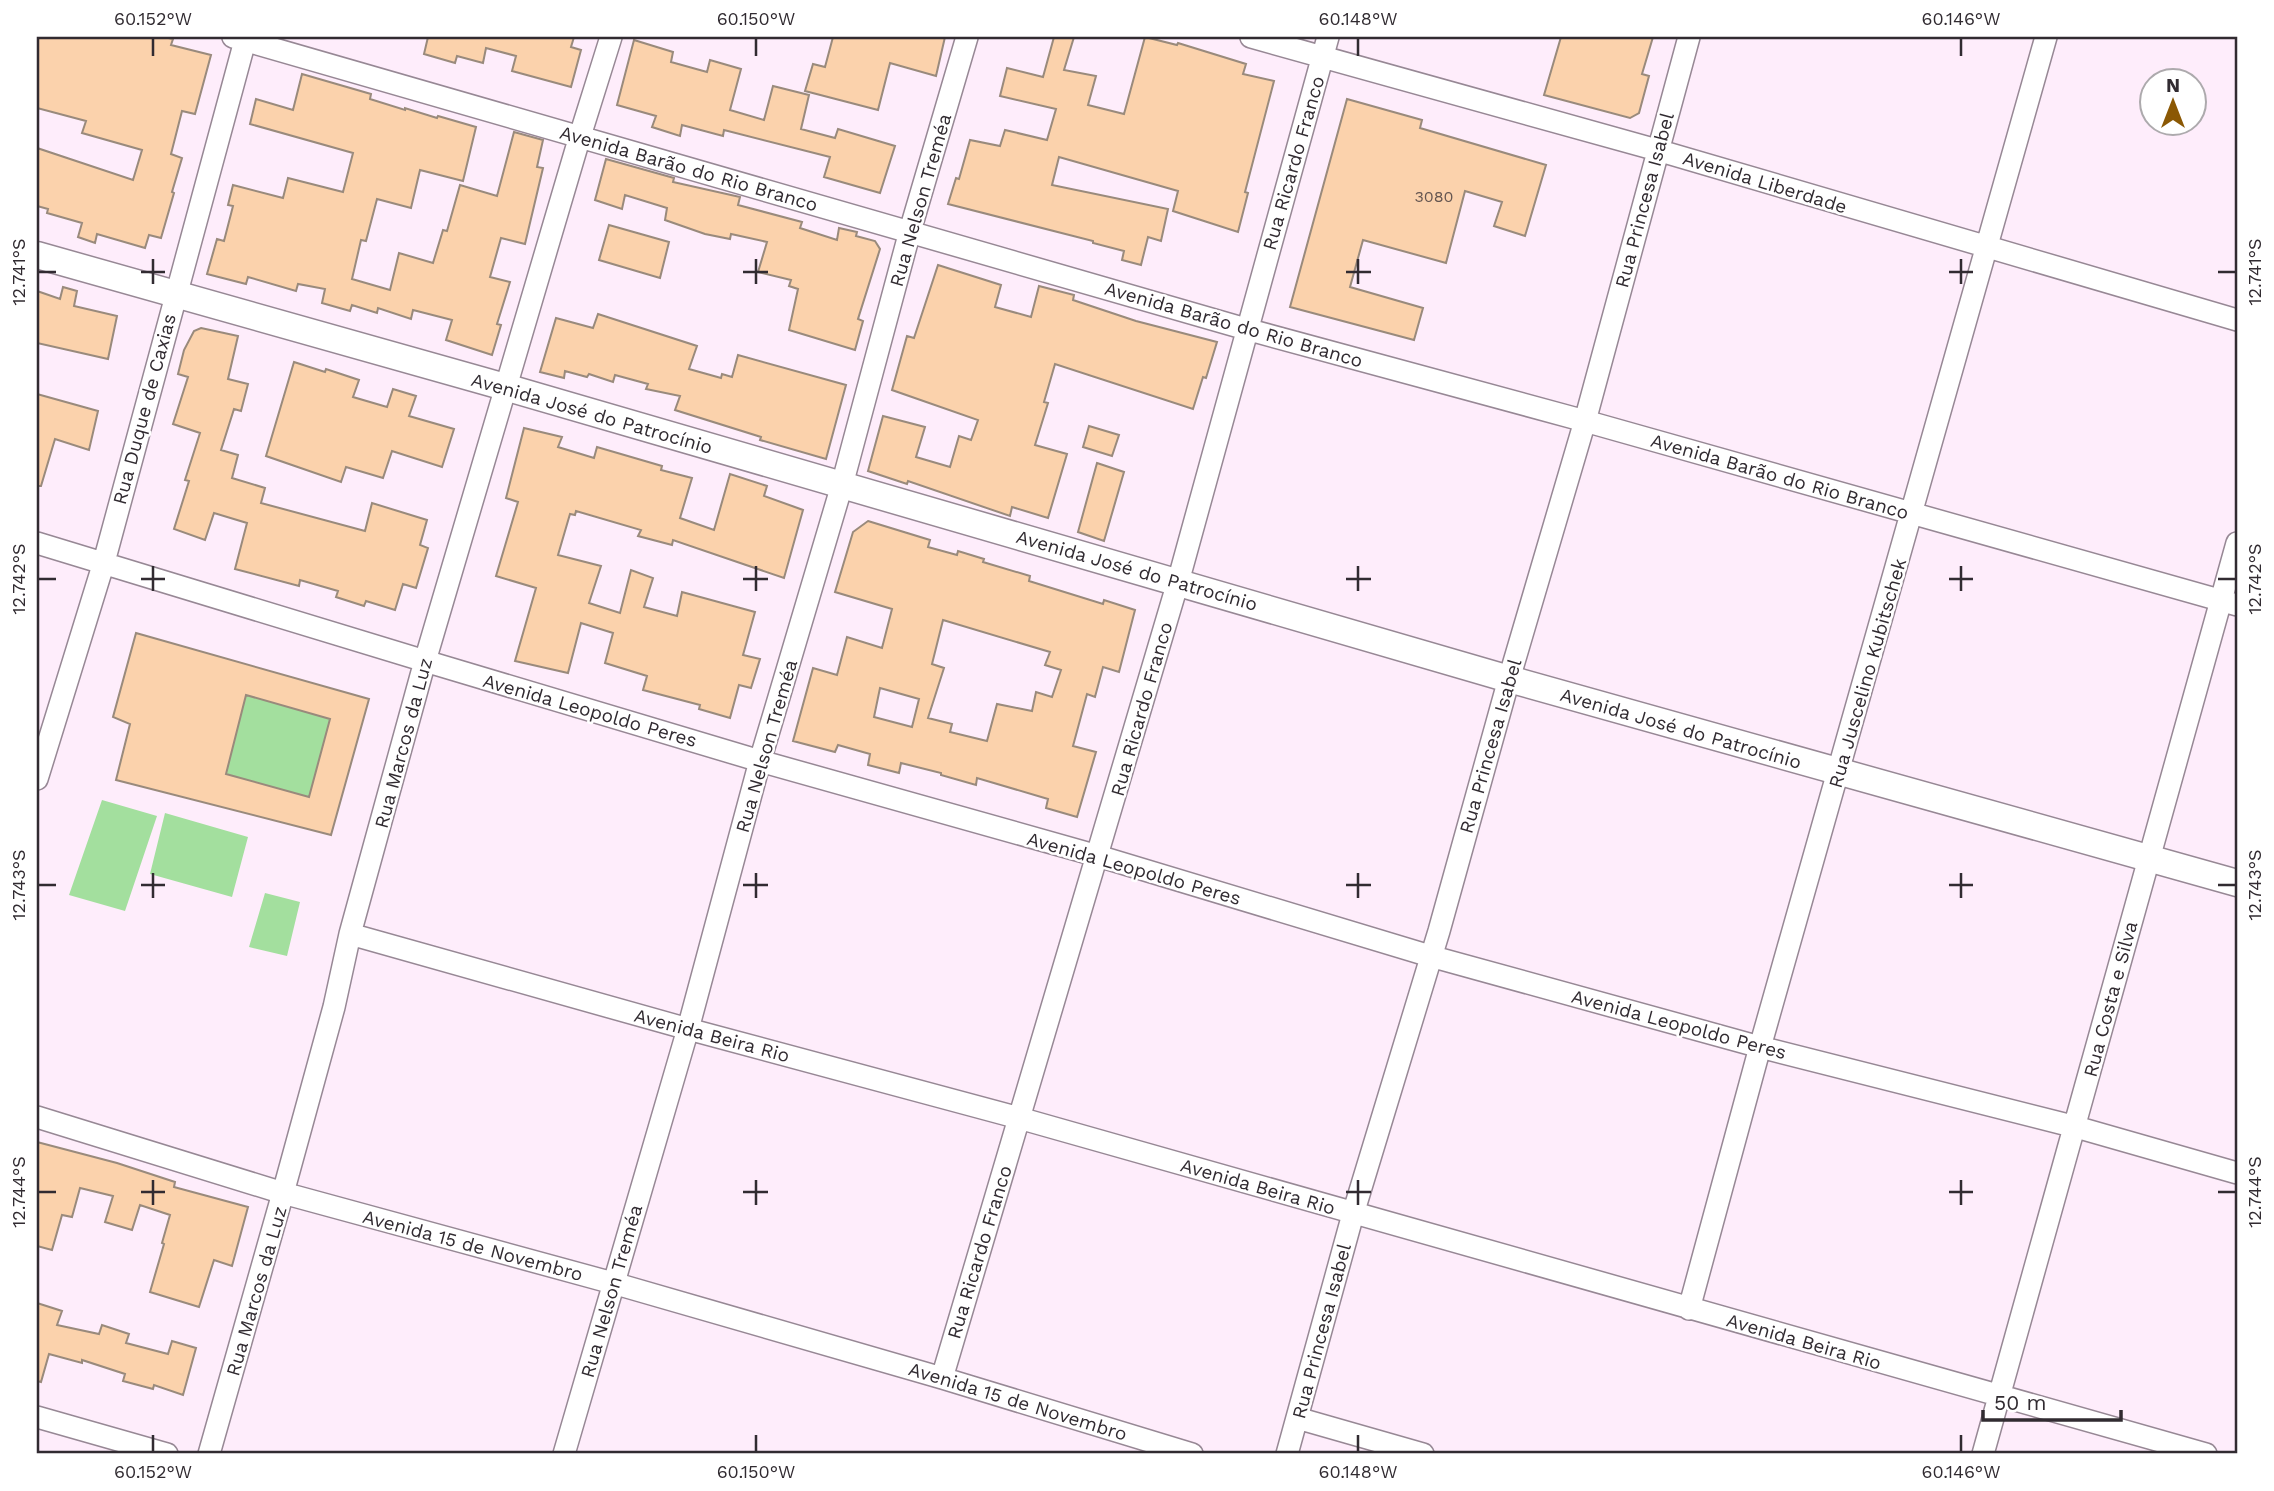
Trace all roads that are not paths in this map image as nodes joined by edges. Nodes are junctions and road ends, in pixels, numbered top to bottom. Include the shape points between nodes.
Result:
1 (611, 37) edge
2 (967, 37) edge
3 (1251, 37) edge
4 (1689, 37) edge
5 (2046, 37) edge
6 (241, 38) edge
7 (1325, 47) edge
8 (580, 136) junction
9 (1657, 150) junction
10 (910, 231) junction
11 (1987, 248) junction
12 (37, 255) edge
13 (175, 293) junction
14 (2237, 320) edge
15 (1246, 329) junction
16 (505, 387) junction
17 (1585, 421) junction
18 (842, 485) junction
19 (1913, 513) junction
20 (37, 543) edge
21 (2237, 543) edge
22 (104, 562) junction
23 (1178, 582) junction
24 (2229, 602) edge
25 (425, 661) junction
26 (1509, 679) junction
27 (760, 761) junction
28 (1839, 772) junction
29 (37, 779) edge
30 (1098, 856) junction
31 (2148, 857) junction
32 (2237, 883) edge
33 (350, 934) junction
34 (1430, 956) junction
35 (688, 1029) junction
36 (1760, 1047) junction
37 (37, 1117) edge
38 (1019, 1118) junction
39 (2076, 1127) junction
40 (2237, 1173) edge
41 (284, 1193) junction
42 (1353, 1214) junction
43 (613, 1283) junction
44 (1689, 1309) junction
45 (942, 1378) junction
46 (2000, 1396) junction
47 (37, 1417) edge
48 (1297, 1418) junction
49 (167, 1454) edge
50 (209, 1454) edge
51 (564, 1454) edge
52 (1192, 1454) edge
53 (1287, 1454) edge
54 (1423, 1454) edge
55 (1983, 1454) edge
56 (2206, 1454) edge

1 - 8 street, Rua Marcos da Luz
2 - 10 street, Rua Nelson Treméa
3 - 7 street, Avenida Liberdade
4 - 9 street, Rua Princesa Isabel
5 - 11 street, Rua Juscelino Kubitschek
6 - 8 street, Avenida Barão do Rio Branco
6 - 13 street, Rua Duque de Caxias
7 - 9 street, Avenida Liberdade
7 - 15 street, Rua Ricardo Franco
8 - 10 street, Avenida Barão do Rio Branco
8 - 16 street, Rua Marcos da Luz
9 - 11 street, Avenida Liberdade
9 - 17 street, Rua Princesa Isabel
10 - 15 street, Avenida Barão do Rio Branco
10 - 18 street, Rua Nelson Treméa
11 - 14 street, Avenida Liberdade
11 - 19 street, Rua Juscelino Kubitschek
12 - 13 street, Avenida José do Patrocínio
13 - 16 street, Avenida José do Patrocínio
13 - 22 street, Rua Duque de Caxias
15 - 17 street, Avenida Barão do Rio Branco
15 - 23 street, Rua Ricardo Franco
16 - 18 street, Avenida José do Patrocínio
16 - 25 street, Rua Marcos da Luz
17 - 19 street, Avenida Barão do Rio Branco
17 - 26 street, Rua Princesa Isabel
18 - 23 street, Avenida José do Patrocínio
18 - 27 street, Rua Nelson Treméa
19 - 24 street, Avenida Barão do Rio Branco
19 - 28 street, Rua Juscelino Kubitschek
20 - 22 street, Avenida Leopoldo Peres
21 - 24 street, Rua Costa e Silva
22 - 25 street, Avenida Leopoldo Peres
22 - 29 street, Rua Duque de Caxias
23 - 26 street, Avenida José do Patrocínio
23 - 30 street, Rua Ricardo Franco
24 - 31 street, Rua Costa e Silva
25 - 27 street, Avenida Leopoldo Peres
25 - 33 street, Rua Marcos da Luz
26 - 28 street, Avenida José do Patrocínio
26 - 34 street, Rua Princesa Isabel
27 - 30 street, Avenida Leopoldo Peres
27 - 35 street, Rua Nelson Treméa
28 - 31 street, Avenida José do Patrocínio
28 - 36 street, Rua Juscelino Kubitschek
30 - 34 street, Avenida Leopoldo Peres
30 - 38 street, Rua Ricardo Franco
31 - 32 street, Avenida José do Patrocínio
31 - 39 street, Rua Costa e Silva
33 - 35 street, Avenida Beira Rio
33 - 41 street, Rua Marcos da Luz
34 - 36 street, Avenida Leopoldo Peres
34 - 42 street, Rua Princesa Isabel
35 - 38 street, Avenida Beira Rio
35 - 43 street, Rua Nelson Treméa
36 - 39 street, Avenida Leopoldo Peres
36 - 44 street, Rua Juscelino Kubitschek
37 - 41 street, Avenida 15 de Novembro
38 - 42 street, Avenida Beira Rio
38 - 45 street, Rua Ricardo Franco
39 - 40 street, Avenida Leopoldo Peres
39 - 46 street, Rua Costa e Silva
41 - 43 street, Avenida 15 de Novembro
41 - 50 street, Rua Marcos da Luz
42 - 44 street, Avenida Beira Rio
42 - 48 street, Rua Princesa Isabel
43 - 45 street, Avenida 15 de Novembro
43 - 51 street, Rua Nelson Treméa
44 - 46 street, Avenida Beira Rio
45 - 52 street, Avenida 15 de Novembro
46 - 55 street, Rua Costa e Silva
46 - 56 street, Avenida Beira Rio
47 - 49 street
48 - 53 street, Rua Princesa Isabel
48 - 54 street

